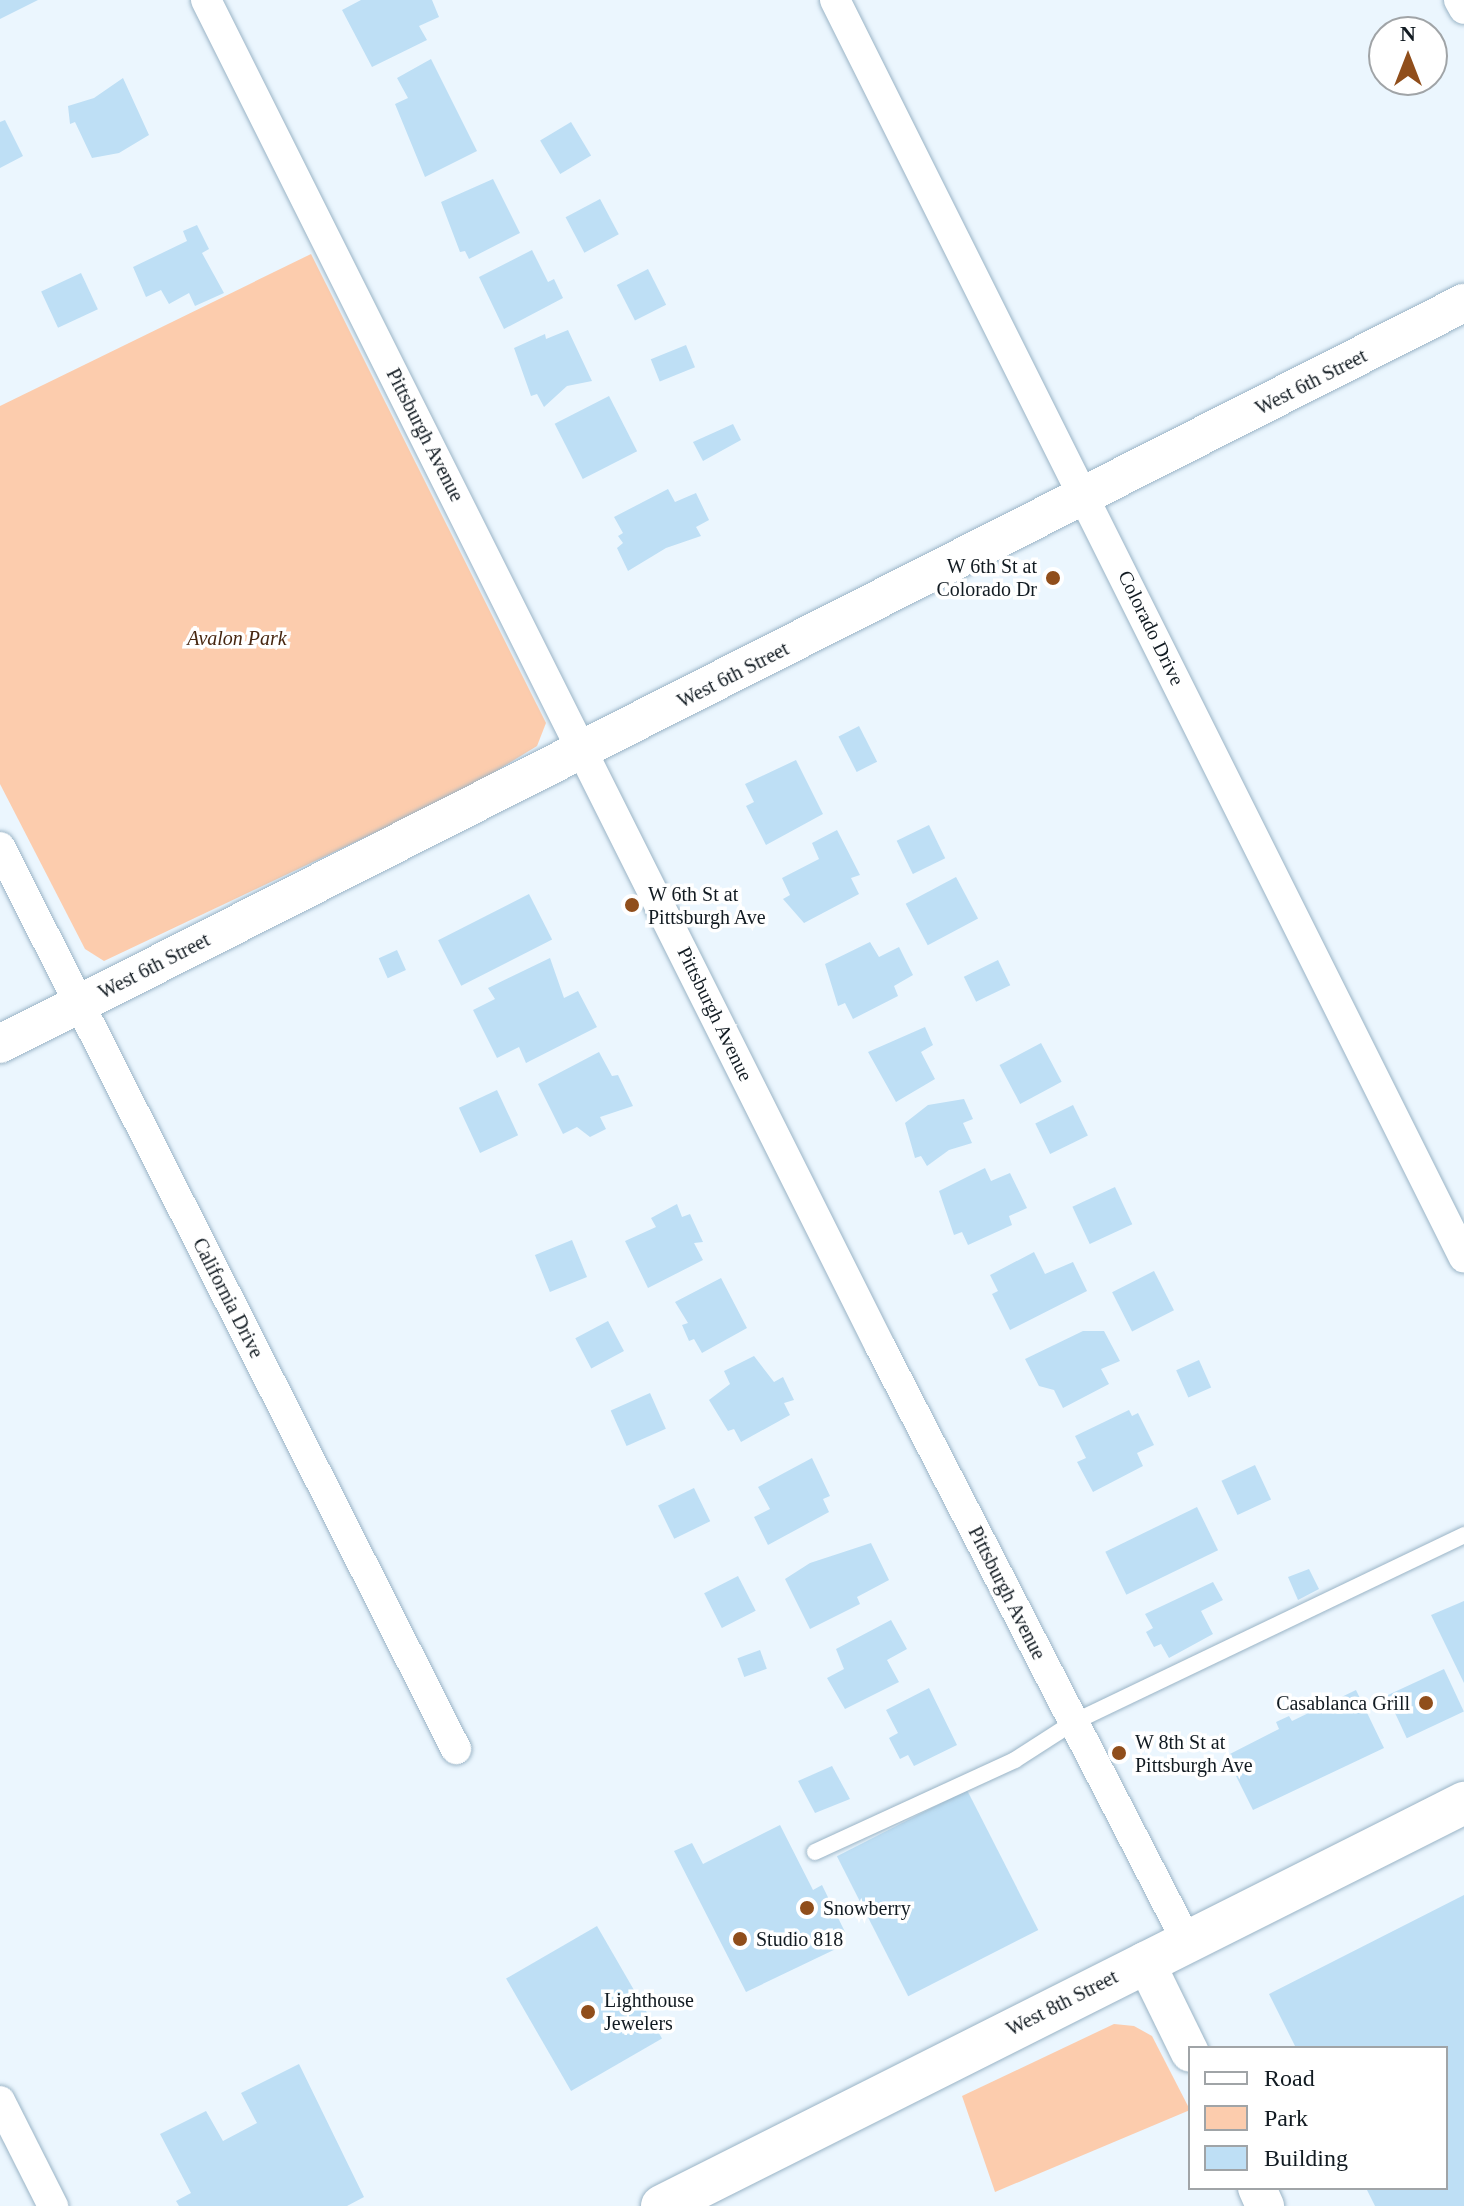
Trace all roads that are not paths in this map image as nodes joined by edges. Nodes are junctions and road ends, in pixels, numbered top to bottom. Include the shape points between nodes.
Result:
1 (206, 0) edge
2 (835, 0) edge
3 (1459, 0) edge
4 (1464, 9) edge
5 (1464, 303) edge
6 (1086, 498) junction
7 (584, 750) junction
8 (0, 847) edge
9 (79, 1003) junction
10 (0, 1044) edge
11 (1464, 1258) edge
12 (1464, 1535) edge
13 (1074, 1722) junction
14 (456, 1749) dead end
15 (1464, 1803) edge
16 (815, 1852) dead end
17 (1186, 1940) junction
18 (1145, 1961) junction
19 (1188, 2049) edge
20 (0, 2101) edge
21 (53, 2206) edge
22 (662, 2206) edge

1 - 7 street, Pittsburgh Avenue
2 - 6 street, Colorado Drive
3 - 4 street
5 - 6 street, West 6th Street
6 - 7 street, West 6th Street
6 - 11 street, Colorado Drive
7 - 9 street, West 6th Street
7 - 13 street, Pittsburgh Avenue
8 - 9 street, California Drive
9 - 10 street, West 6th Street
9 - 14 street, California Drive
12 - 13 lane
13 - 16 lane via 1015,1760
13 - 17 street, Pittsburgh Avenue
15 - 17 main road, West 8th Street
17 - 18 main road, West 8th Street
18 - 19 street
18 - 22 main road, West 8th Street
20 - 21 street

